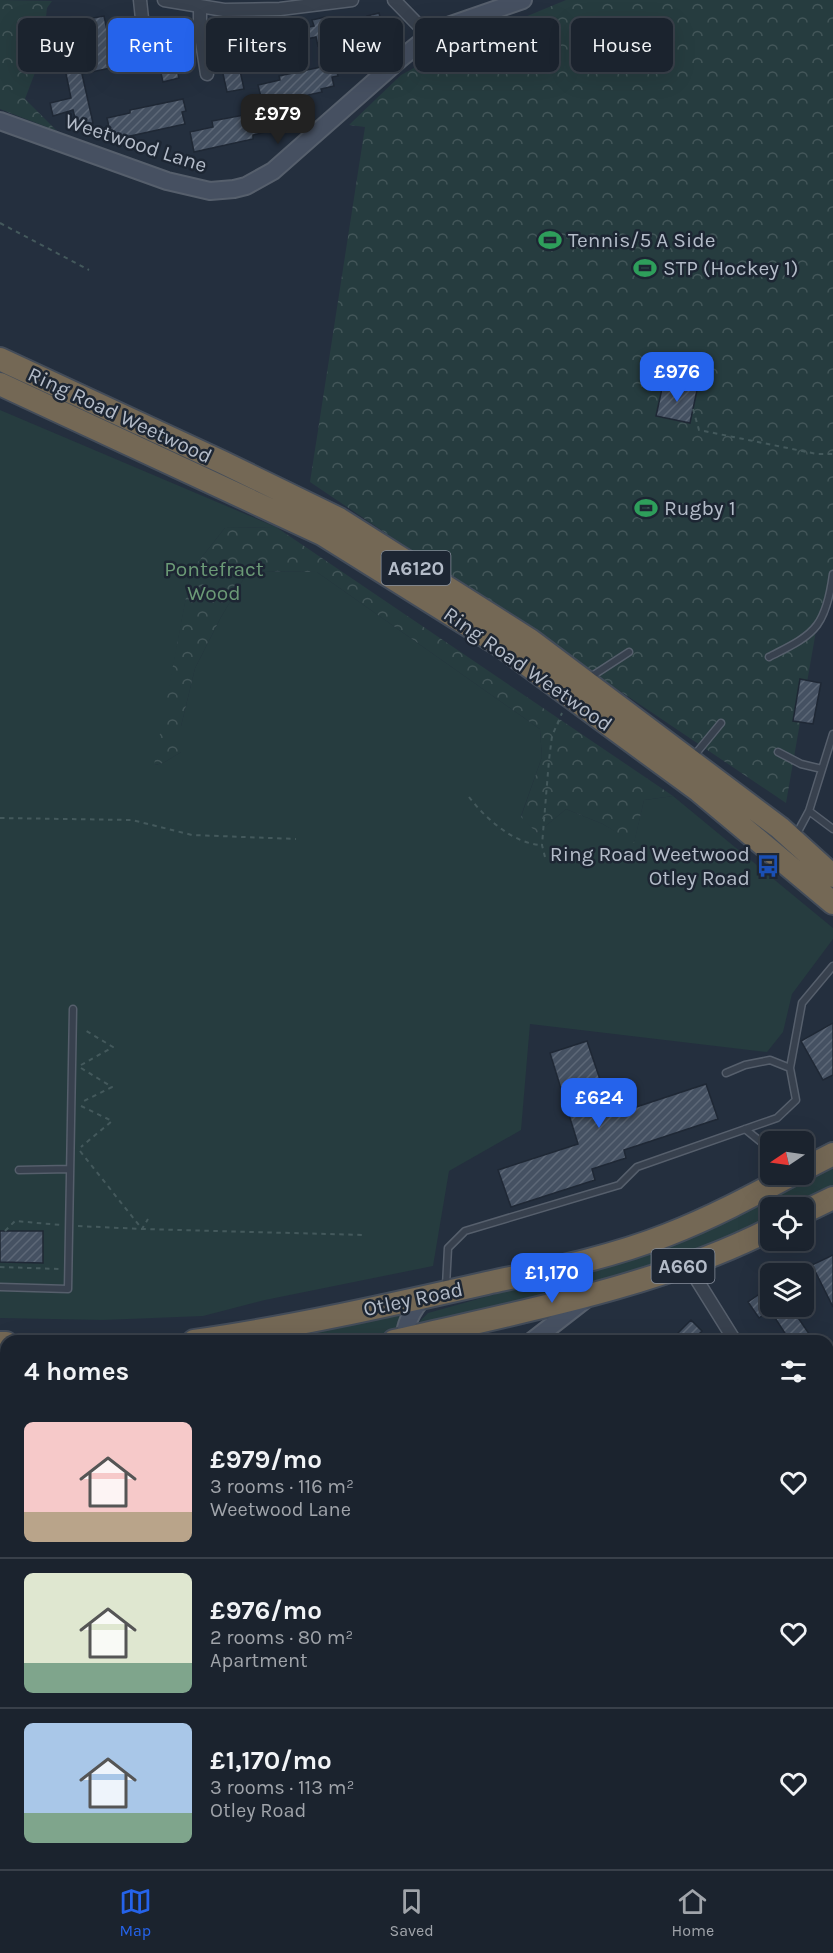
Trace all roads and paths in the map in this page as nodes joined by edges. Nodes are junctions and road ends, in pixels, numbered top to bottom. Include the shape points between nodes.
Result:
1 (140, 0) edge
2 (164, 0) edge
3 (352, 0) edge
4 (394, 0) edge
5 (523, 0) edge
6 (200, 6) junction
7 (142, 18) edge
8 (471, 18) edge
9 (415, 22) edge
10 (415, 47) edge
11 (207, 74) dead end
12 (0, 121) edge
13 (0, 223) edge
14 (89, 270) dead end
15 (0, 359) edge
16 (0, 384) edge
17 (693, 409) dead end
18 (833, 454) edge
19 (833, 574) edge
20 (629, 652) dead end
21 (769, 657) dead end
22 (593, 676) junction
23 (567, 694) junction
24 (722, 723) dead end
25 (833, 734) edge
26 (778, 752) dead end
27 (690, 760) junction
28 (822, 769) junction
29 (469, 797) dead end
30 (809, 811) junction
31 (0, 818) edge
32 (833, 830) edge
33 (296, 839) dead end
34 (793, 841) junction
35 (542, 845) junction
36 (545, 857) dead end
37 (833, 876) edge
38 (833, 903) edge
39 (833, 966) edge
40 (73, 1009) dead end
41 (73, 1023) junction
42 (790, 1068) junction
43 (726, 1073) dead end
44 (745, 1129) junction
45 (760, 1141) edge
46 (833, 1154) edge
47 (814, 1164) edge
48 (70, 1169) junction
49 (19, 1170) dead end
50 (773, 1185) edge
51 (833, 1198) edge
52 (814, 1207) edge
53 (148, 1219) dead end
54 (68, 1225) junction
55 (142, 1229) junction
56 (5, 1231) dead end
57 (364, 1234) dead end
58 (760, 1235) edge
59 (687, 1264) junction
60 (0, 1267) edge
61 (68, 1269) junction
62 (0, 1287) edge
63 (445, 1293) junction
64 (591, 1294) junction
65 (423, 1298) junction
66 (238, 1335) edge
67 (403, 1335) edge
68 (422, 1335) edge
69 (540, 1335) edge
70 (731, 1335) edge

1 - 7 street
2 - 6 street
3 - 6 street via 280,9 224,10
4 - 9 street
5 - 8 street, Weetwood Lane
6 - 11 street
10 - 12 street, Weetwood Lane via 273,171 234,189 210,191 167,182
13 - 14 path
15 - 22 highway, Ring Road Weetwood / A6120 via 339,519
16 - 23 highway, Ring Road Weetwood / A6120 via 322,534 503,647
17 - 18 path via 699,430
19 - 21 lane via 831,592 817,625 795,644
20 - 22 lane
22 - 27 highway, Ring Road Weetwood / A6120
23 - 35 path via 552,736
23 - 38 highway, Ring Road Weetwood / A6120 via 699,791
24 - 27 lane
25 - 28 lane
26 - 28 lane
27 - 34 highway, Ring Road Weetwood / A6120
28 - 30 lane
29 - 35 path via 511,835 528,844
30 - 32 lane
30 - 34 lane
31 - 33 path via 132,820 192,835
34 - 37 highway, Ring Road Weetwood / A6120
35 - 36 path
39 - 42 lane via 802,1003
40 - 41 lane
41 - 48 lane
41 - 55 path via 113,1047 79,1067 112,1087 78,1105 112,1121 79,1149
42 - 43 lane via 770,1060
42 - 44 lane via 796,1100 777,1118
44 - 45 lane
44 - 63 lane via 637,1167 619,1185 465,1231 448,1248
46 - 47 highway
48 - 49 lane
48 - 54 lane
50 - 63 highway, Otley Road / A660 via 665,1236 588,1260
51 - 52 highway
53 - 55 path
54 - 55 path
54 - 56 path via 15,1221
54 - 61 lane
55 - 57 path
58 - 59 highway, Otley Road / A660
59 - 64 highway, Otley Road / A660
59 - 70 street
60 - 61 path
61 - 62 lane via 68,1289
63 - 65 highway, Otley Road / A660
64 - 68 highway, Otley Road / A660
64 - 69 street
65 - 66 highway, Otley Road / A660
65 - 67 street

